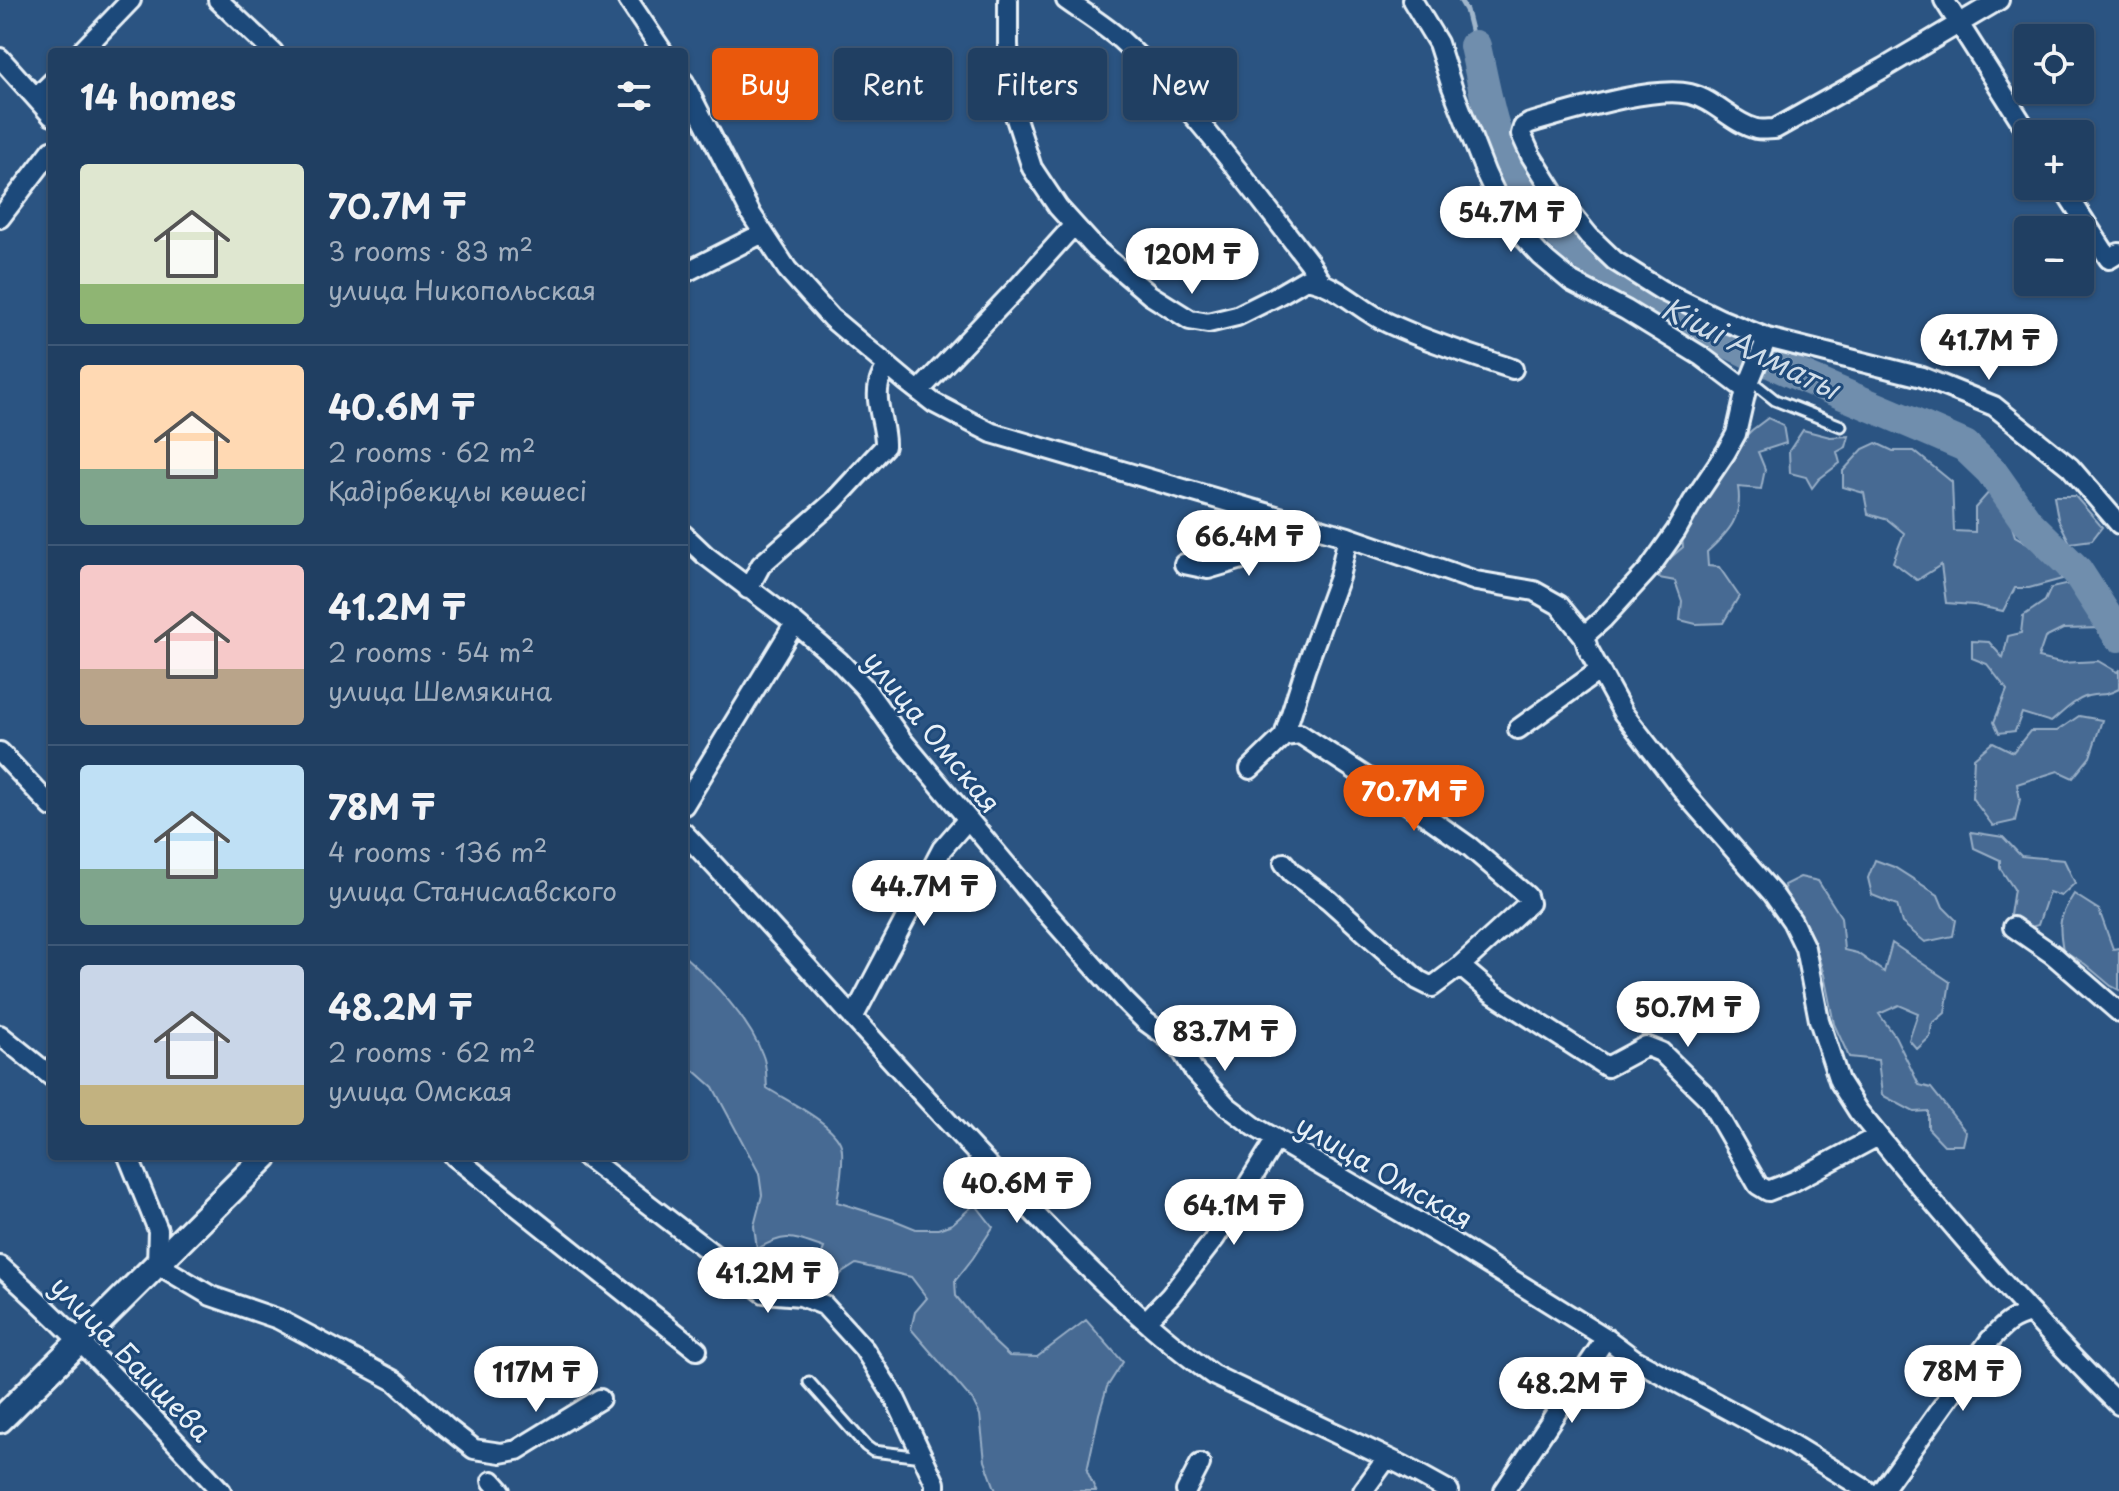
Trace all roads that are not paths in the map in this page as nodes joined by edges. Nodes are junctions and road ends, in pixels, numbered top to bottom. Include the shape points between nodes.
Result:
1 (131, 0) edge
2 (218, 0) edge
3 (628, 0) edge
4 (1008, 0) edge
5 (1066, 0) edge
6 (1412, 0) edge
7 (1944, 0) edge
8 (1999, 0) edge
9 (1959, 25) junction
10 (85, 48) edge
11 (269, 48) edge
12 (660, 48) edge
13 (0, 58) edge
14 (48, 86) edge
15 (688, 90) edge
16 (36, 98) junction
17 (48, 112) edge
18 (2020, 120) edge
19 (48, 155) edge
20 (2072, 200) edge
21 (0, 218) edge
22 (1074, 225) junction
23 (763, 233) junction
24 (2114, 256) edge
25 (688, 271) edge
26 (1321, 281) junction
27 (1765, 343) junction
28 (887, 365) junction
29 (1513, 369) dead end
30 (1750, 378) junction
31 (919, 391) junction
32 (1841, 426) dead end
33 (1256, 510) junction
34 (2119, 524) edge
35 (1348, 537) junction
36 (688, 539) edge
37 (1184, 564) dead end
38 (748, 589) junction
39 (795, 623) junction
40 (1584, 636) junction
41 (1600, 670) junction
42 (1518, 729) dead end
43 (1284, 736) junction
44 (0, 752) edge
45 (1250, 769) dead end
46 (688, 798) edge
47 (48, 803) edge
48 (968, 819) junction
49 (688, 837) edge
50 (1284, 863) dead end
51 (2013, 927) dead end
52 (1460, 966) junction
53 (2119, 1012) edge
54 (853, 1018) junction
55 (0, 1035) edge
56 (48, 1074) edge
57 (1878, 1136) junction
58 (1276, 1139) junction
59 (130, 1160) edge
60 (262, 1160) edge
61 (459, 1160) edge
62 (590, 1160) edge
63 (157, 1264) junction
64 (0, 1266) edge
65 (2031, 1313) junction
66 (1146, 1321) junction
67 (1606, 1338) junction
68 (80, 1341) junction
69 (697, 1350) dead end
70 (809, 1382) dead end
71 (600, 1399) dead end
72 (2119, 1405) edge
73 (0, 1420) edge
74 (922, 1457) junction
75 (1387, 1458) junction
76 (1200, 1464) dead end
77 (221, 1491) edge
78 (935, 1491) edge
79 (1186, 1491) edge
80 (1363, 1491) edge
81 (1449, 1491) edge
82 (1504, 1491) edge
83 (1868, 1491) edge
84 (1882, 1491) edge

1 - 10 street
2 - 11 street
3 - 12 street
4 - 22 street via 1011,103 1032,168
5 - 26 street via 1119,39 1158,78 1225,154
6 - 30 street via 1438,43 1509,222 1572,282
7 - 9 street
8 - 9 street
9 - 18 street
9 - 27 street via 1775,129 1757,129 1709,101 1671,91 1523,127 1531,156 1589,236 1615,261
13 - 16 street
14 - 16 street
15 - 23 street
16 - 17 street
19 - 21 street
20 - 24 street
22 - 26 street via 1150,295 1190,320 1225,320 1306,279
22 - 31 street
23 - 25 street
23 - 28 street via 831,318
26 - 29 street via 1384,321
27 - 30 street
27 - 34 street via 1797,345 1922,377 1994,406 2070,467
28 - 31 street
28 - 38 street via 878,394 885,446 833,502 761,565
30 - 32 lane via 1775,400
30 - 40 street via 1736,434 1676,531 1649,569
31 - 33 street via 992,433
33 - 35 street
33 - 37 street via 1242,559 1208,569
35 - 40 street via 1476,581 1534,591 1559,605
35 - 43 street
36 - 38 street, улица Омская
38 - 39 street, улица Омская
39 - 46 street
39 - 48 street, улица Омская via 865,688
40 - 41 street
41 - 42 street
41 - 57 street via 1623,713 1792,921 1805,948 1819,1020 1839,1081
43 - 45 street
43 - 52 street via 1300,734 1429,818 1527,896 1529,903
44 - 47 street
48 - 54 street via 942,849
48 - 58 street, улица Омская via 1124,1000 1178,1045 1227,1106
49 - 54 street
50 - 52 street via 1418,980 1432,987
51 - 53 street
52 - 57 street via 1492,993 1607,1067 1646,1046 1661,1052 1708,1098 1758,1185 1768,1191
54 - 66 street via 1081,1262
55 - 56 street
57 - 65 street
58 - 66 street via 1215,1238
58 - 67 street, улица Омская
59 - 63 street via 158,1230
60 - 63 street
61 - 69 street
62 - 74 street via 764,1293 801,1296 824,1305 864,1349 896,1400
63 - 68 street
63 - 71 street via 211,1296 278,1319 395,1381 474,1449 517,1450
64 - 68 street, улица Баишева
65 - 72 street
65 - 84 street via 2006,1323 1990,1340
66 - 75 street via 1213,1375
67 - 82 street
67 - 83 street, улица Омская via 1634,1359
68 - 73 street
68 - 77 street, улица Баишева
70 - 74 lane via 873,1451
74 - 78 street
75 - 80 street
75 - 81 street
76 - 79 street

